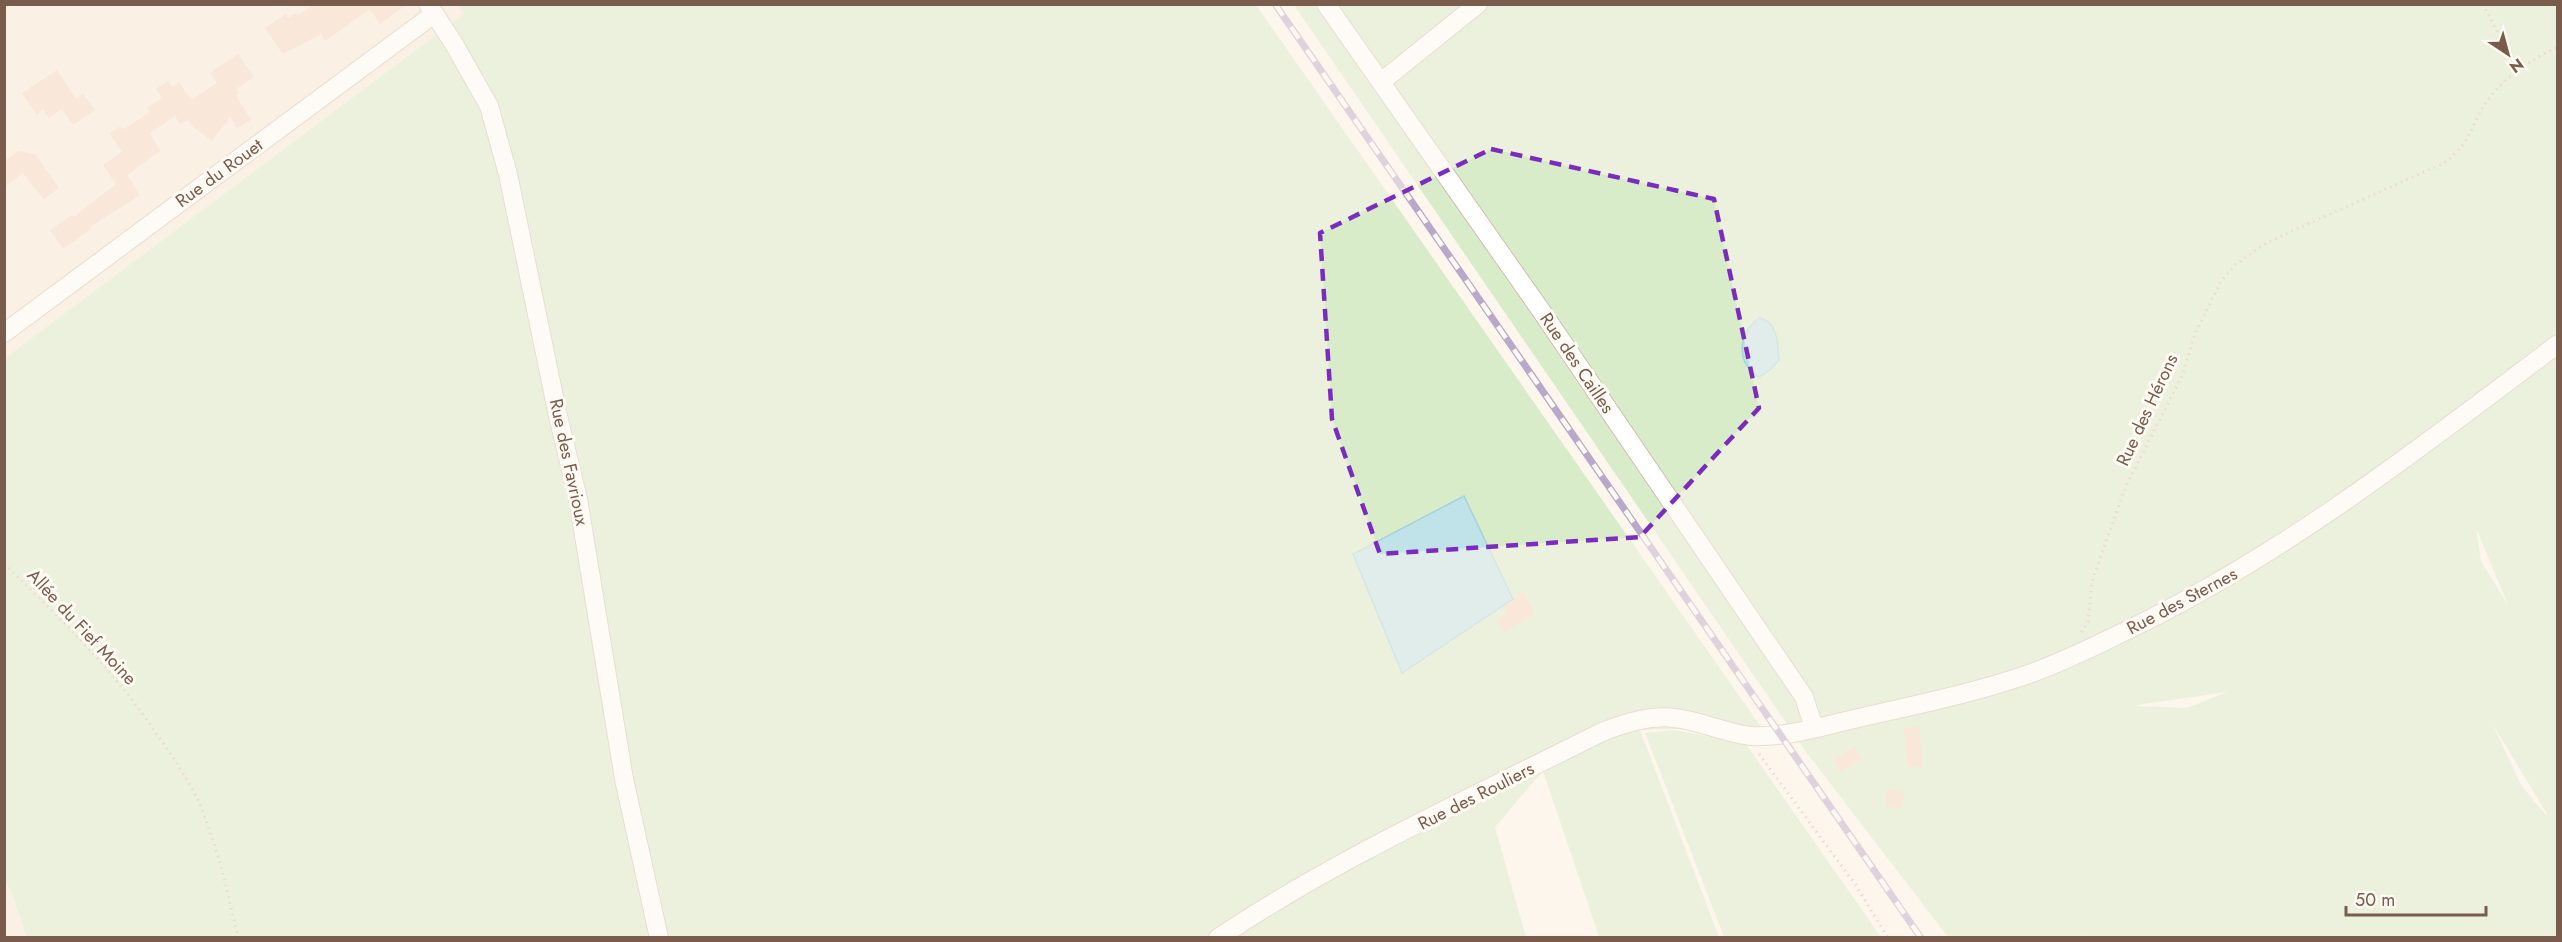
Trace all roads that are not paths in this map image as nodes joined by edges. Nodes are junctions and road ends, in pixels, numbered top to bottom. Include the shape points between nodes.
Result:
1 (1326, 4) edge
2 (1478, 4) edge
3 (431, 10) edge
4 (1381, 81) junction
5 (4, 333) edge
6 (2558, 344) edge
7 (1814, 728) junction
8 (1751, 736) joint
9 (659, 938) edge
10 (1218, 938) edge

1 - 4 street, Rue des Cailles
2 - 4 street
3 - 5 street, Rue du Rouet
3 - 9 street, Rue des Favrioux via 489,106 508,174 578,499 624,779
4 - 7 street, Rue des Cailles via 1804,697
6 - 7 street, Rue des Sternes via 2319,520 2190,599 2030,674 1972,692
7 - 8 street, Rue des Sternes
8 - 10 street, Rue des Rouliers via 1674,718 1644,719 1612,728 1377,845

